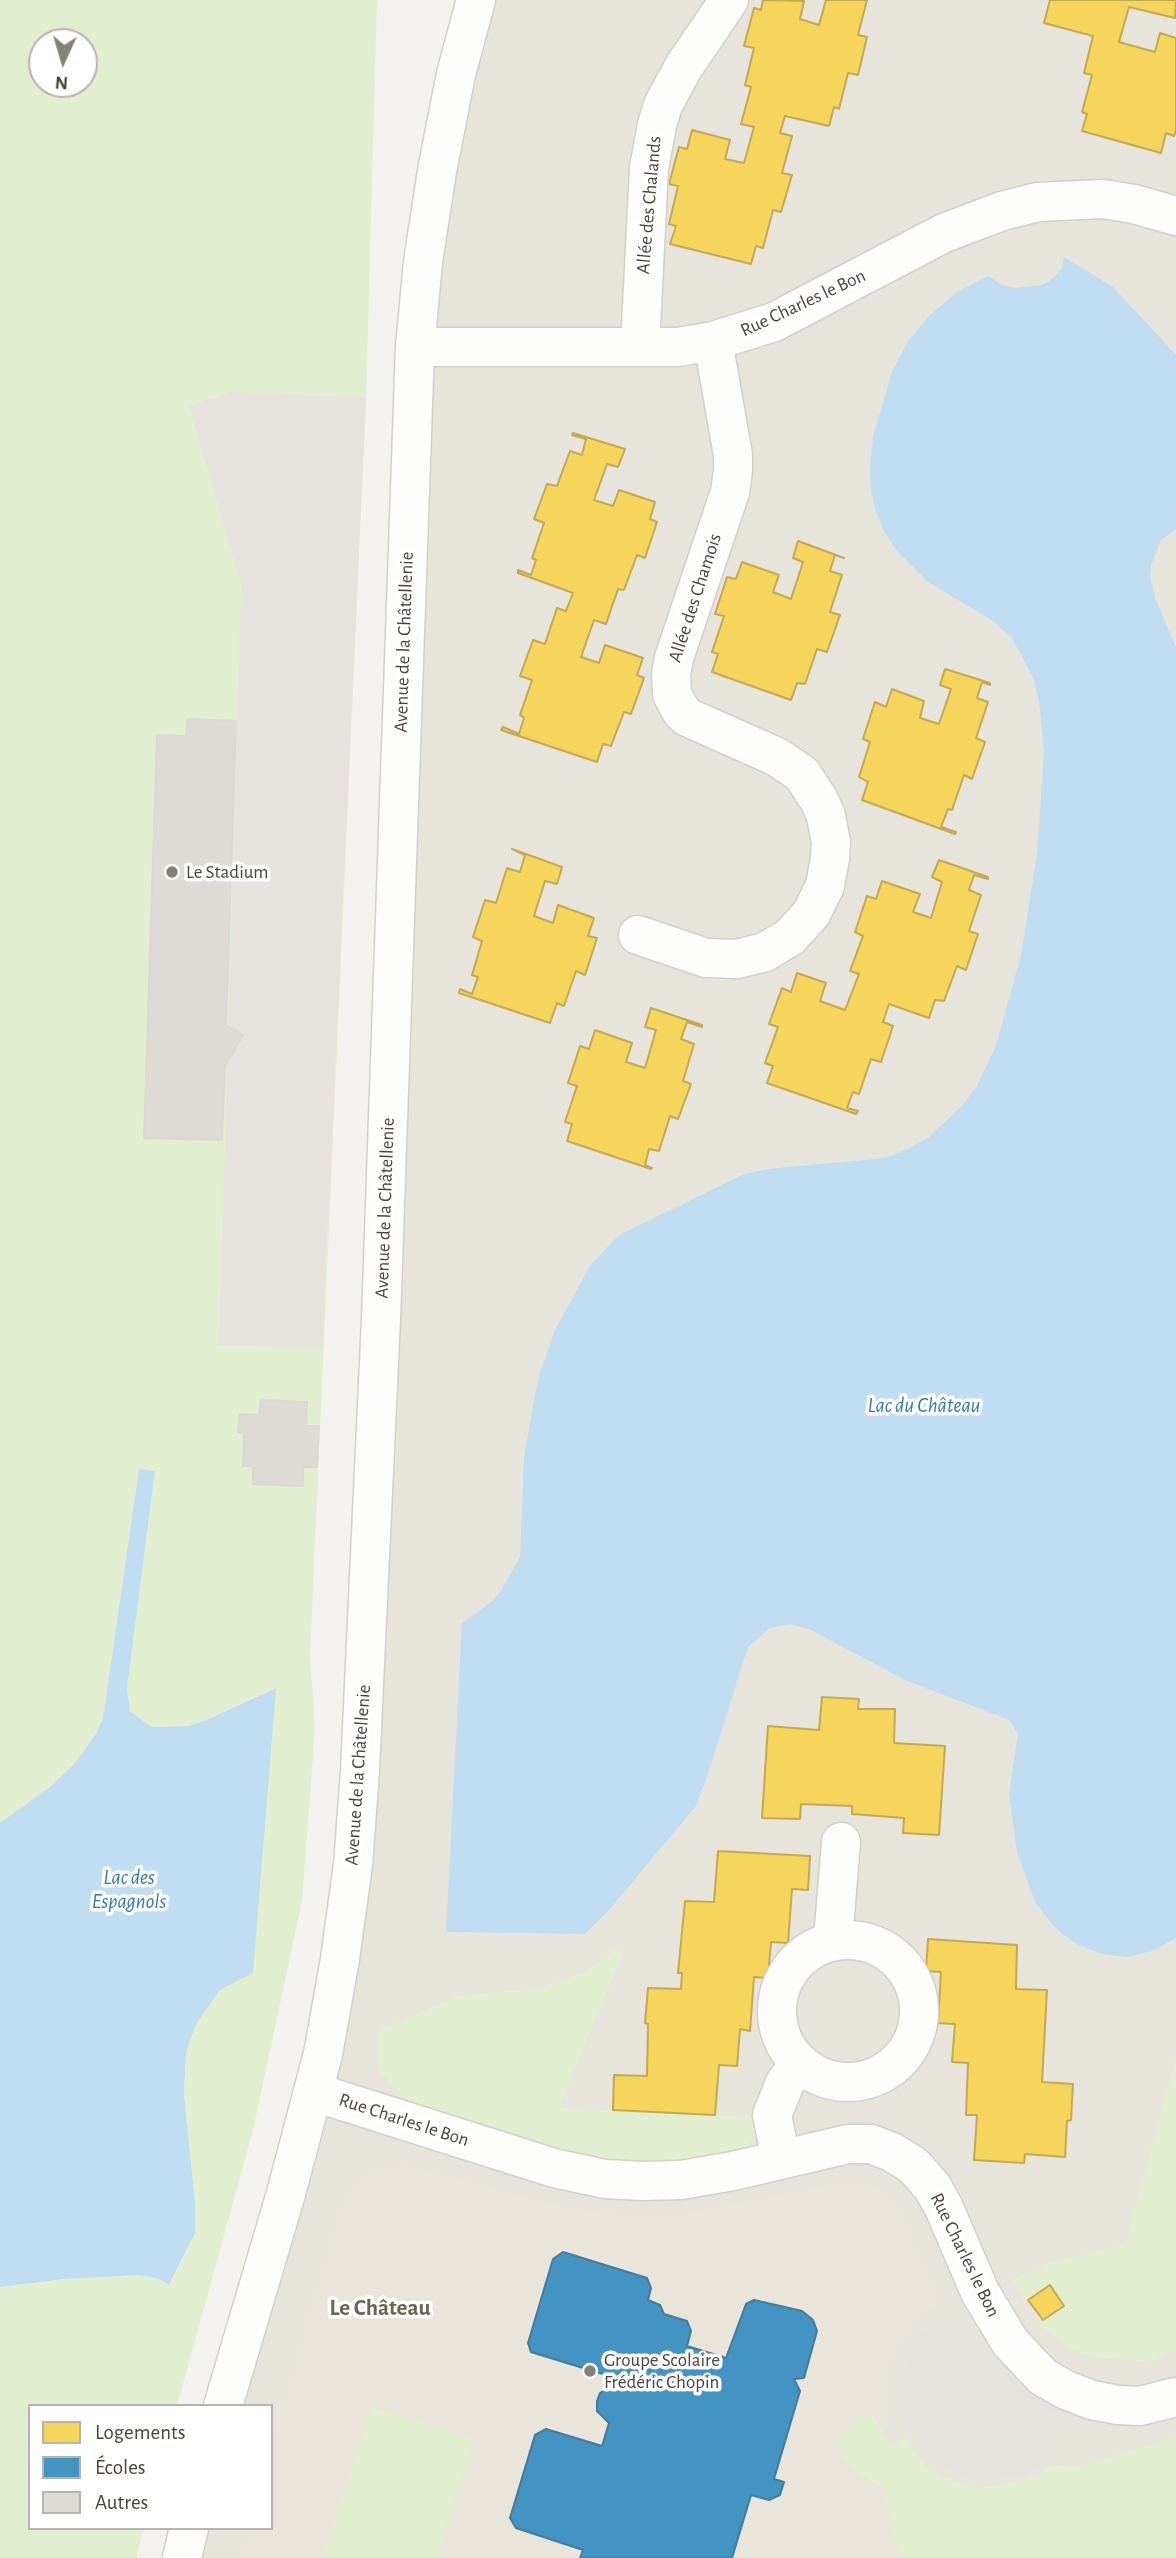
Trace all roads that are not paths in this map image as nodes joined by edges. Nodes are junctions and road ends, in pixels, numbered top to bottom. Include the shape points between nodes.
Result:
1 (476, 0) edge
2 (729, 0) edge
3 (1176, 216) edge
4 (713, 341) junction
5 (415, 347) junction
6 (639, 347) junction
7 (638, 935) dead end
8 (841, 1842) dead end
9 (833, 1940) junction
10 (799, 2064) junction
11 (314, 2092) junction
12 (781, 2159) junction
13 (1176, 2397) edge
14 (224, 2404) edge
15 (189, 2530) edge
16 (182, 2558) edge

1 - 5 street, Avenue de la Châtellenie via 437,171
2 - 6 street, Allée des Chalands via 682,68 657,125 649,168
3 - 4 street, Rue Charles le Bon via 1103,199 1038,202 1002,211 944,233 774,322
4 - 6 street, Rue Charles le Bon
4 - 7 street, Allée des Chamois via 733,471 674,658 672,694 687,717 777,757 802,774 825,816 830,858 825,886 811,914 790,937 765,952 737,959 706,958
5 - 6 street, Rue Charles le Bon
5 - 11 street, Avenue de la Châtellenie via 360,1771 345,1928
8 - 9 street
9 - 10 street via 795,1962 776,2003 777,2026
9 - 10 street via 878,1946 910,1975 919,1997 914,2041 901,2060 862,2082 818,2077
10 - 12 street via 772,2115
11 - 12 street, Rue Charles le Bon via 554,2168 605,2179 681,2180
11 - 14 street, Avenue de la Châtellenie
12 - 13 street, Rue Charles le Bon via 848,2144 871,2144 892,2152 914,2166 933,2188 990,2309 1010,2342 1043,2377 1092,2400 1118,2405 1140,2406
15 - 16 street

